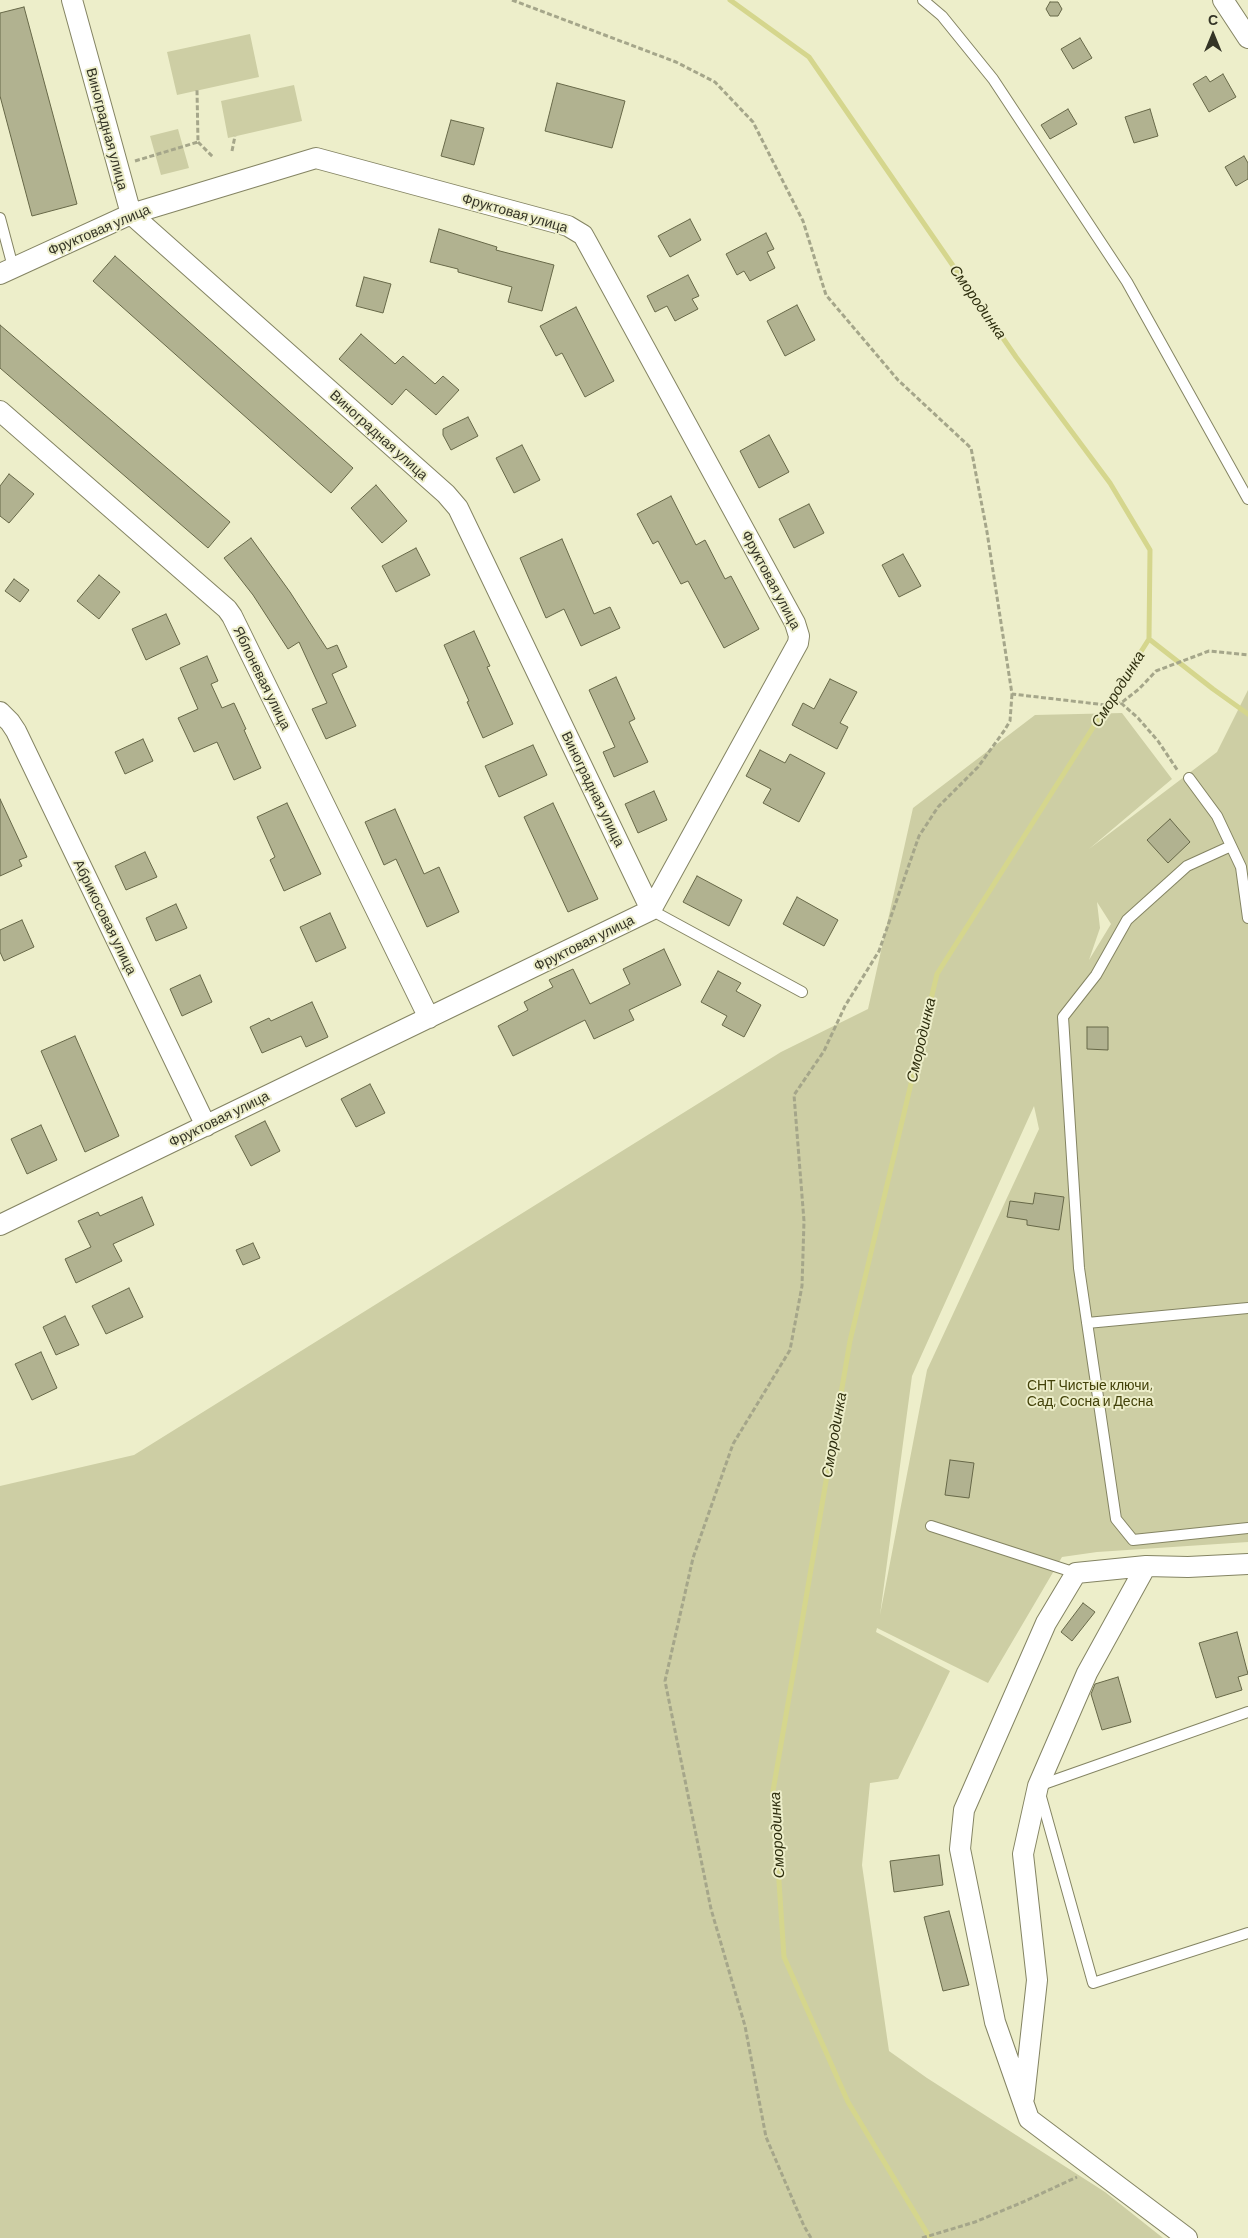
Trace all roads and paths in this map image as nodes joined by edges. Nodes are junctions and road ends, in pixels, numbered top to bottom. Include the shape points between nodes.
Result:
1 (72, 0) edge
2 (512, 0) edge
3 (923, 0) edge
4 (1223, 0) edge
5 (1248, 38) edge
6 (197, 90) dead end
7 (235, 136) dead end
8 (198, 142) junction
9 (232, 151) dead end
10 (214, 157) dead end
11 (118, 168) junction
12 (131, 214) junction
13 (0, 218) edge
14 (7, 270) edge
15 (0, 411) edge
16 (1248, 499) edge
17 (1248, 655) edge
18 (1012, 694) junction
19 (1121, 703) junction
20 (0, 712) edge
21 (1189, 778) joint
22 (1231, 846) junction
23 (651, 910) junction
24 (1248, 918) edge
25 (802, 992) dead end
26 (429, 1018) junction
27 (206, 1126) junction
28 (0, 1225) edge
29 (1248, 1308) edge
30 (1087, 1323) junction
31 (931, 1526) dead end
32 (1248, 1528) edge
33 (1248, 1564) edge
34 (1146, 1566) junction
35 (1076, 1573) junction
36 (1248, 1712) edge
37 (1038, 1786) junction
38 (1248, 1933) edge
39 (1024, 2104) junction
40 (1093, 2169) junction
41 (811, 2238) edge
42 (922, 2238) edge
43 (1186, 2238) edge

1 - 11 street, Виноградная улица
2 - 18 path via 676,62 715,82 754,122 803,220 826,295 898,380 971,448
3 - 16 lane via 942,16 993,79 1127,282
4 - 5 street
6 - 8 path
7 - 9 path
8 - 10 path
8 - 11 path
11 - 12 street, Виноградная улица
12 - 14 street, Фруктовая улица
12 - 23 street, Виноградная улица via 458,508
12 - 23 street, Фруктовая улица via 316,158 568,226 582,236 795,623 799,636
13 - 14 lane
15 - 26 street, Яблоневая улица via 232,616
17 - 19 path via 1209,651 1156,671
18 - 19 path via 1106,705
18 - 41 path via 1010,720 1004,731 978,766 938,807 919,836 879,951 845,1006 824,1051 794,1095 804,1221 802,1286 790,1350 732,1444 693,1558 665,1681 711,1909 745,2026 766,2137
19 - 21 path via 1158,741 1176,770
20 - 27 street, Абрикосовая улица via 16,731
21 - 22 lane via 1216,816
22 - 24 lane via 1241,867
22 - 30 lane via 1187,866 1127,920 1096,975 1063,1017 1079,1268
23 - 25 lane
23 - 26 street, Фруктовая улица
26 - 27 street, Фруктовая улица
27 - 28 street, Фруктовая улица
29 - 30 lane
30 - 32 lane via 1116,1519 1133,1540
31 - 35 lane
33 - 34 street via 1188,1568
34 - 35 street
34 - 37 street via 1087,1673
35 - 39 street via 1046,1623 964,1810 960,1849 995,2022
36 - 37 lane
37 - 38 lane via 1093,1983
37 - 39 street via 1023,1854 1037,1980
39 - 40 street via 1029,2119
40 - 42 path via 975,2222
40 - 43 street

